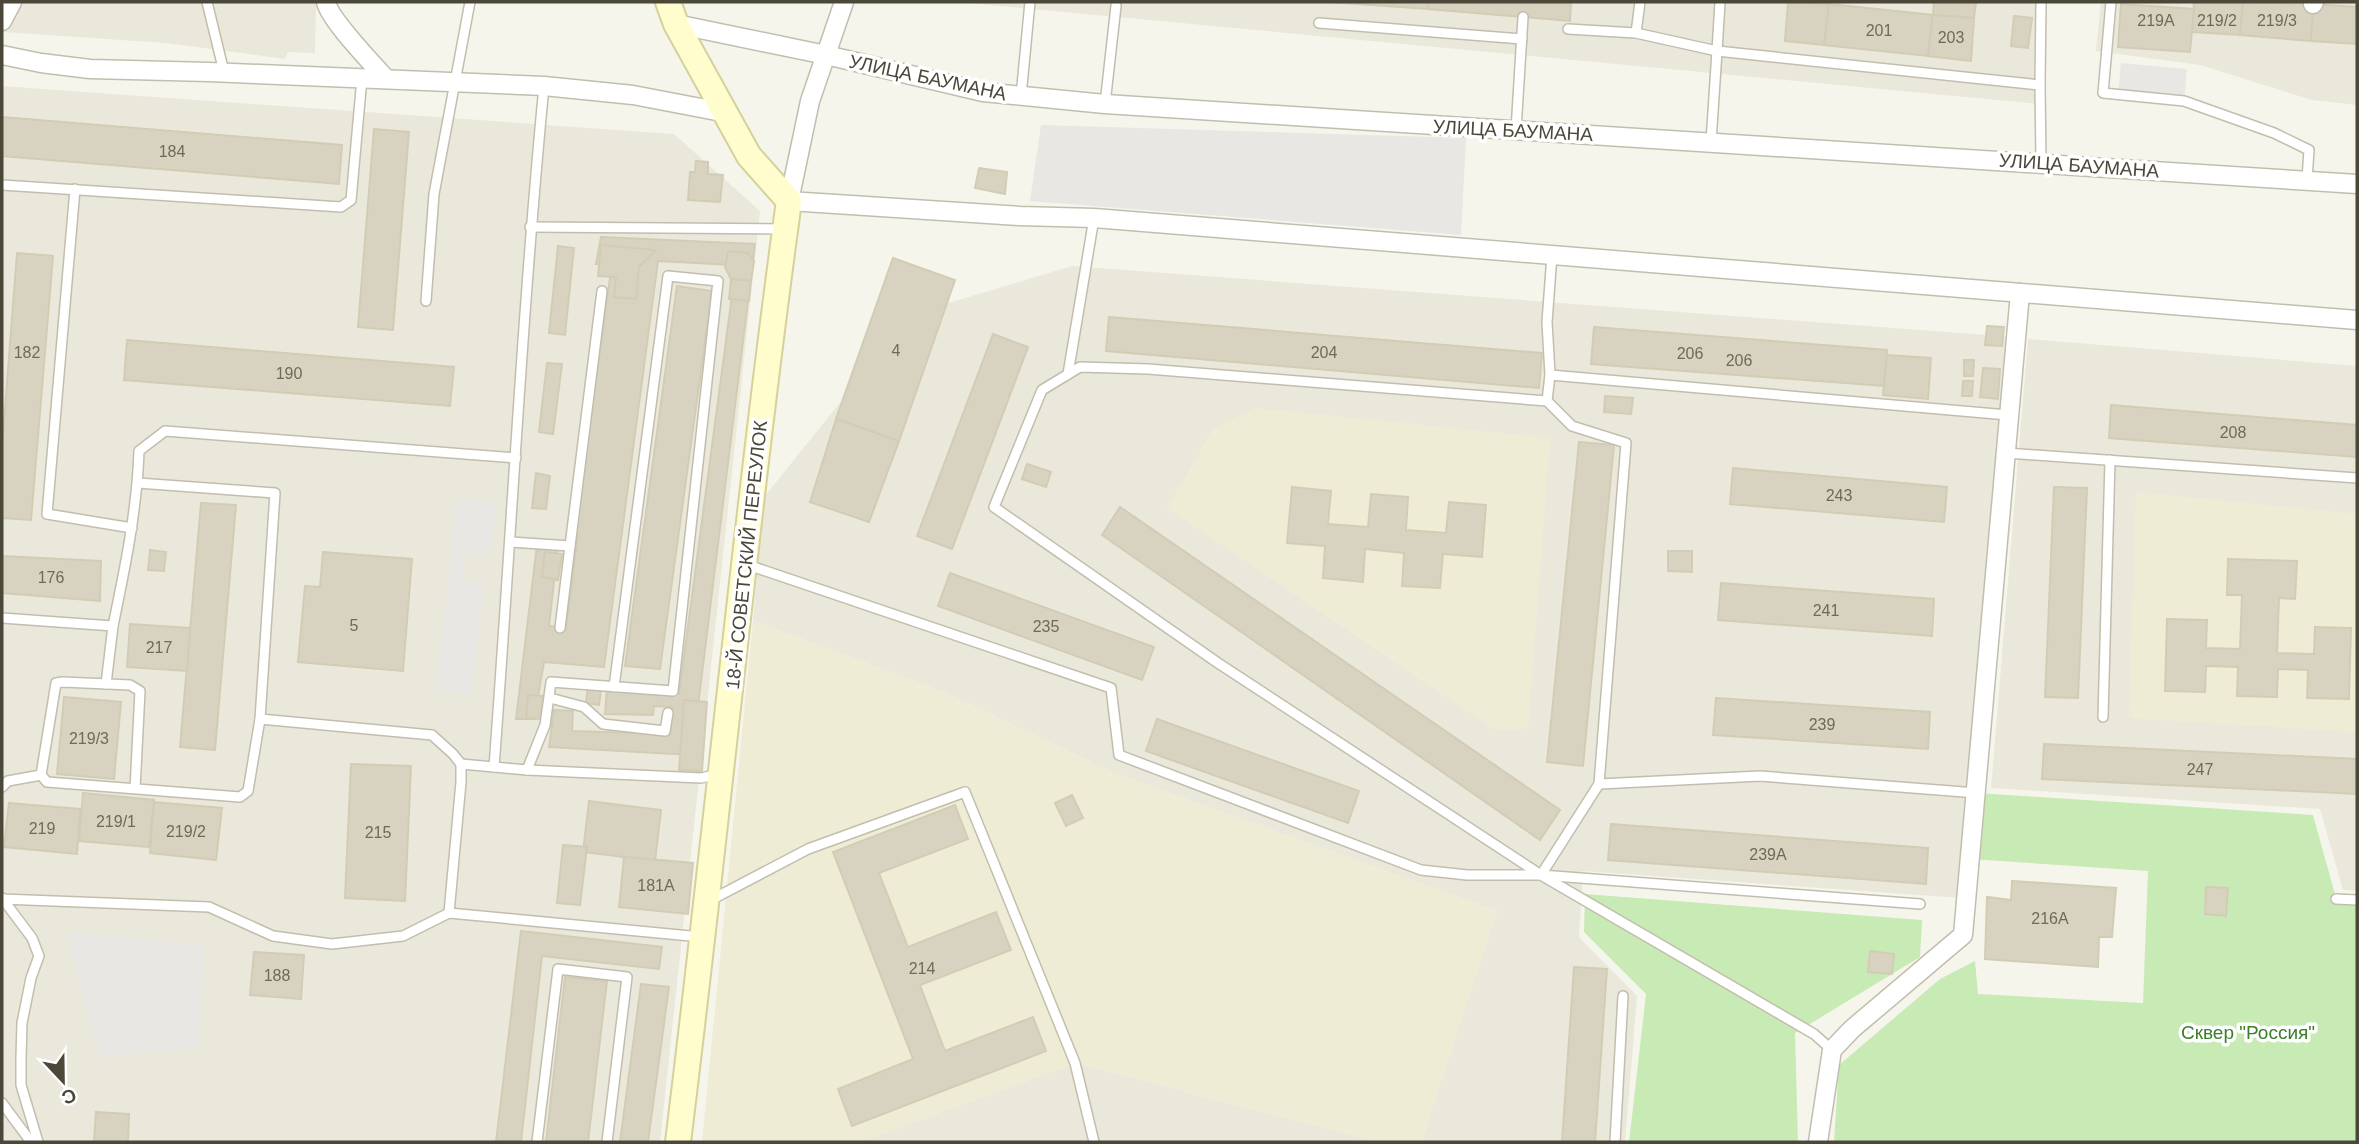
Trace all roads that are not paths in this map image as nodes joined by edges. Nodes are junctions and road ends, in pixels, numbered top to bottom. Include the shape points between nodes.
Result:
1 (12, 2) edge
2 (207, 2) edge
3 (326, 2) edge
4 (470, 2) edge
5 (844, 2) edge
6 (1030, 2) edge
7 (1640, 2) edge
8 (1720, 2) edge
9 (2042, 2) edge
10 (2111, 2) edge
11 (1116, 6) dead end
12 (672, 13) edge
13 (1524, 17) dead end
14 (2, 21) edge
15 (1319, 23) dead end
16 (1568, 29) dead end
17 (1636, 33) junction
18 (1522, 39) junction
19 (1717, 51) junction
20 (2, 55) edge
21 (826, 55) junction
22 (224, 72) junction
23 (362, 78) junction
24 (386, 79) junction
25 (456, 82) junction
26 (2040, 85) junction
27 (544, 86) junction
28 (1021, 96) junction
29 (1105, 104) junction
30 (727, 113) junction
31 (1516, 130) junction
32 (1711, 142) junction
33 (2041, 162) junction
34 (2307, 180) junction
35 (2357, 184) edge
36 (2, 185) edge
37 (75, 189) junction
38 (789, 201) junction
39 (1094, 218) junction
40 (530, 227) junction
41 (786, 229) junction
42 (1552, 255) junction
43 (602, 291) dead end
44 (2020, 293) junction
45 (426, 301) dead end
46 (2357, 320) edge
47 (1068, 374) junction
48 (1550, 375) junction
49 (1547, 401) junction
50 (2008, 415) junction
51 (2007, 453) junction
52 (516, 458) junction
53 (2110, 460) junction
54 (2357, 478) edge
55 (138, 483) junction
56 (132, 528) junction
57 (511, 542) junction
58 (570, 546) junction
59 (743, 564) junction
60 (2, 618) edge
61 (113, 626) junction
62 (560, 628) dead end
63 (106, 684) junction
64 (614, 687) junction
65 (550, 698) junction
66 (667, 713) dead end
67 (2103, 717) dead end
68 (260, 719) junction
69 (461, 764) junction
70 (494, 767) junction
71 (527, 770) junction
72 (721, 774) junction
73 (41, 775) junction
74 (1599, 784) junction
75 (2, 787) edge
76 (135, 789) junction
77 (1976, 793) junction
78 (1541, 875) junction
79 (2, 899) edge
80 (2336, 899) dead end
81 (2357, 900) edge
82 (707, 901) junction
83 (1920, 904) dead end
84 (449, 913) junction
85 (703, 937) junction
86 (1623, 996) dead end
87 (1832, 1050) junction
88 (2, 1103) edge
89 (31, 1142) edge
90 (38, 1142) edge
91 (537, 1142) edge
92 (607, 1142) edge
93 (678, 1142) edge
94 (1094, 1142) edge
95 (1615, 1142) edge
96 (1818, 1142) edge

1 - 14 street
2 - 22 lane
3 - 24 street
4 - 25 lane
5 - 21 street
6 - 28 lane
7 - 17 lane
8 - 19 lane
9 - 26 lane
10 - 34 lane via 2103,93 2184,101 2274,132 2309,150
11 - 29 lane
12 - 21 street, УЛИЦА БАУМАНА
12 - 30 street
13 - 18 lane
15 - 18 lane
16 - 17 lane
17 - 19 lane
18 - 31 lane
19 - 26 lane
19 - 32 lane
20 - 22 street via 90,69
21 - 28 street, УЛИЦА БАУМАНА via 983,92
21 - 38 street via 810,101
22 - 23 street
23 - 24 street
23 - 37 lane via 351,200 341,207
24 - 25 street
25 - 27 street
25 - 45 lane via 434,194
26 - 33 lane
27 - 30 street via 633,95
27 - 40 lane
28 - 29 street, УЛИЦА БАУМАНА
29 - 31 street, УЛИЦА БАУМАНА
30 - 38 street via 749,156
31 - 32 street, УЛИЦА БАУМАНА
32 - 33 street, УЛИЦА БАУМАНА
33 - 34 street, УЛИЦА БАУМАНА
34 - 35 street, УЛИЦА БАУМАНА
36 - 37 lane
37 - 56 lane via 47,514
38 - 39 street
38 - 41 street, 18-Й СОВЕТСКИЙ ПЕРЕУЛОК
39 - 42 street
39 - 47 lane
40 - 41 lane
40 - 52 lane
41 - 59 street, 18-Й СОВЕТСКИЙ ПЕРЕУЛОК
42 - 44 street
42 - 48 lane via 1547,322
43 - 58 lane
44 - 46 street
44 - 50 street
47 - 49 lane via 1080,367 1149,369
47 - 78 lane via 1042,390 994,507 1218,663
48 - 49 lane
48 - 50 lane
49 - 74 lane via 1572,426 1626,443
50 - 51 street
51 - 53 lane
51 - 77 street
52 - 55 lane via 165,431 139,451
52 - 57 lane
53 - 54 lane
53 - 67 lane
55 - 56 lane
55 - 68 lane via 275,494
56 - 61 lane
57 - 58 lane
57 - 70 lane
58 - 62 lane
59 - 72 street, 18-Й СОВЕТСКИЙ ПЕРЕУЛОК
59 - 78 lane via 1111,688 1119,755 1421,870
60 - 61 lane
61 - 63 lane
63 - 73 lane via 56,683
63 - 76 lane via 130,685 140,691
64 - 64 lane via 674,691 718,281 668,276
64 - 65 lane via 551,682
65 - 66 lane via 584,707 603,724 665,731
65 - 71 lane
68 - 69 lane via 432,735
68 - 76 lane via 248,790 240,797
69 - 70 lane
69 - 84 lane
70 - 71 lane
71 - 72 lane via 701,778
72 - 82 street, 18-Й СОВЕТСКИЙ ПЕРЕУЛОК
73 - 75 lane via 8,781
73 - 76 lane via 47,782
74 - 77 lane via 1759,776
74 - 78 lane
77 - 87 street via 1964,935
78 - 83 lane
78 - 87 lane via 1803,1027
79 - 84 lane via 209,907 273,936 332,944 403,936
79 - 90 lane via 32,938 39,956 31,978 21,1047 21,1085
80 - 81 lane
82 - 85 street, 18-Й СОВЕТСКИЙ ПЕРЕУЛОК
82 - 94 lane via 808,849 965,792 1075,1063
84 - 85 lane
85 - 93 street, 18-Й СОВЕТСКИЙ ПЕРЕУЛОК
86 - 95 lane
87 - 96 street
88 - 89 lane
91 - 92 lane via 558,969 627,977

